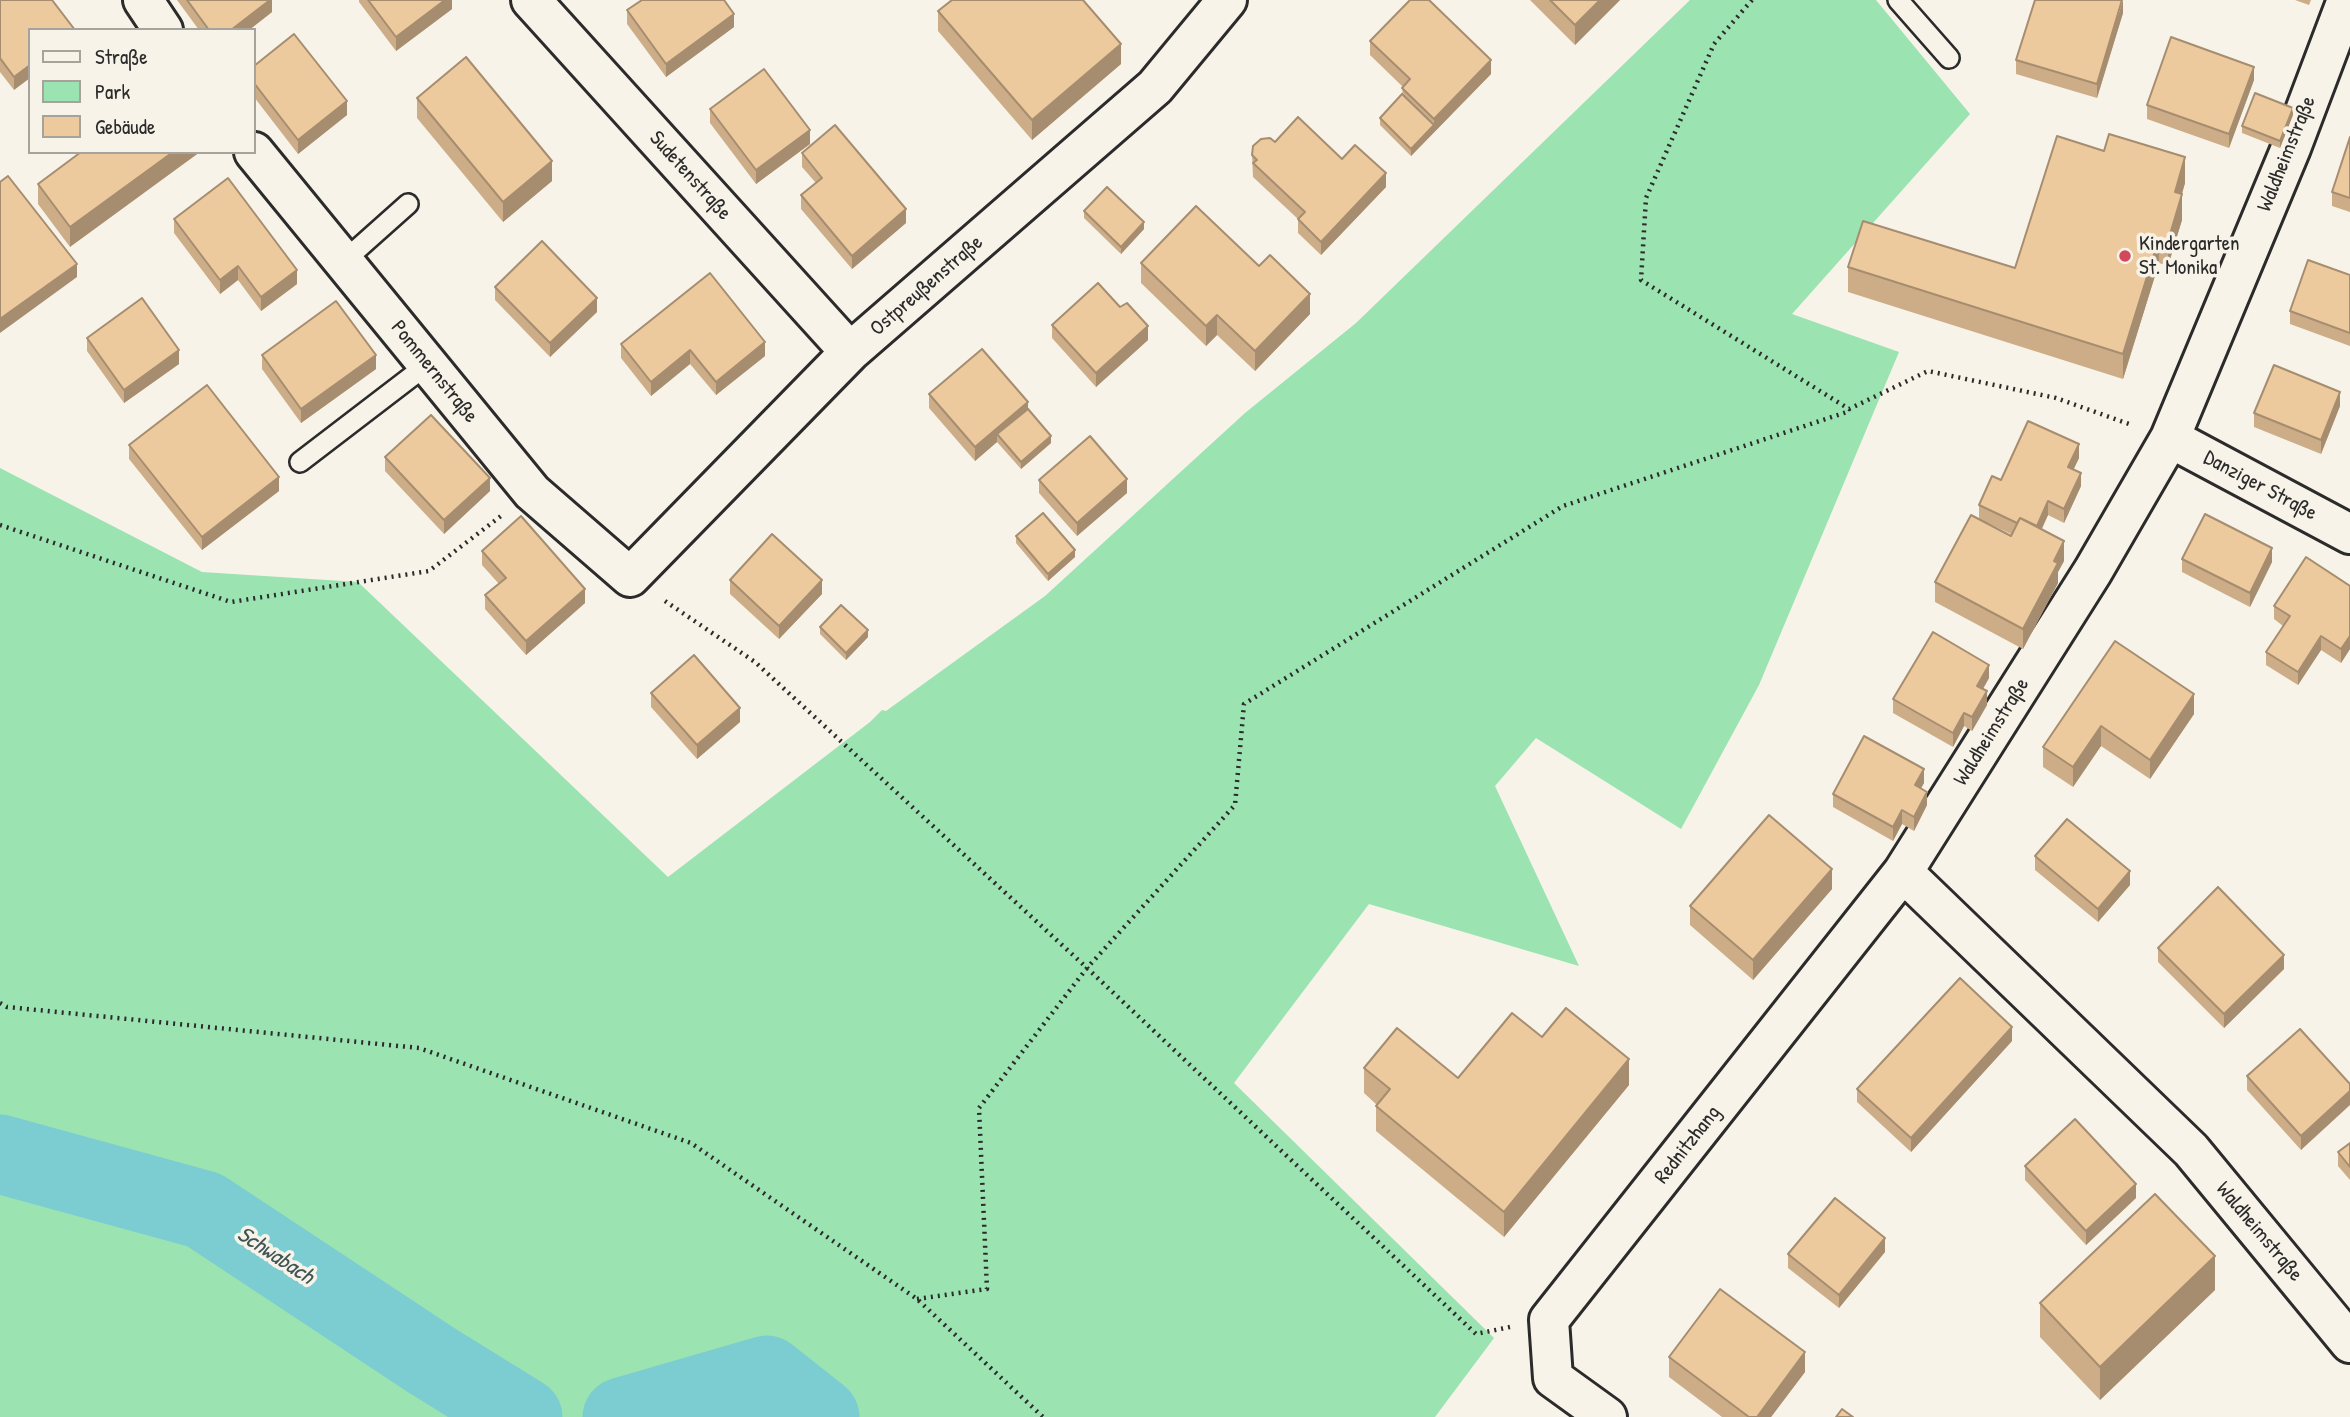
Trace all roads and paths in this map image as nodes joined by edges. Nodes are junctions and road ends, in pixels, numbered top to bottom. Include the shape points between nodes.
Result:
1 (143, 0) edge
2 (531, 0) edge
3 (1227, 0) edge
4 (1752, 0) edge
5 (1898, 0) edge
6 (2347, 0) edge
7 (162, 28) edge
8 (1949, 58) dead end
9 (256, 154) edge
10 (408, 204) dead end
11 (344, 261) junction
12 (850, 352) junction
13 (428, 364) junction
14 (1850, 411) dead end
15 (2132, 425) dead end
16 (2170, 438) junction
17 (300, 462) dead end
18 (532, 492) junction
19 (0, 525) edge
20 (2350, 534) edge
21 (630, 577) junction
22 (1903, 872) junction
23 (1087, 968) junction
24 (0, 1003) edge
25 (917, 1299) junction
26 (1549, 1320) junction
27 (2350, 1343) edge
28 (1043, 1417) edge
29 (1607, 1417) edge

1 - 7 street
2 - 12 street, Sudetenstraße
3 - 12 street, Ostpreußenstraße via 1155,88
4 - 15 path via 1714,44 1646,198 1641,280 1849,410 1928,371 2056,398
5 - 8 lane
6 - 16 street, Waldheimstraße via 2291,148
9 - 11 street, Pommernstraße
10 - 11 lane
11 - 13 street, Pommernstraße
12 - 21 street, Ostpreußenstraße
13 - 17 lane
13 - 18 street, Pommernstraße
14 - 23 path via 1563,506 1244,704 1235,805
16 - 20 street, Danziger Straße
16 - 22 street, Waldheimstraße via 2093,571
18 - 19 path via 429,572 231,602
18 - 21 street, Pommernstraße
21 - 23 path via 755,662
22 - 26 street, Rednitzhang
22 - 27 street, Waldheimstraße via 2191,1150
23 - 25 path via 979,1108 987,1289
23 - 26 path via 1476,1334
24 - 25 path via 419,1048 691,1143
25 - 28 path
26 - 29 street via 1553,1378

